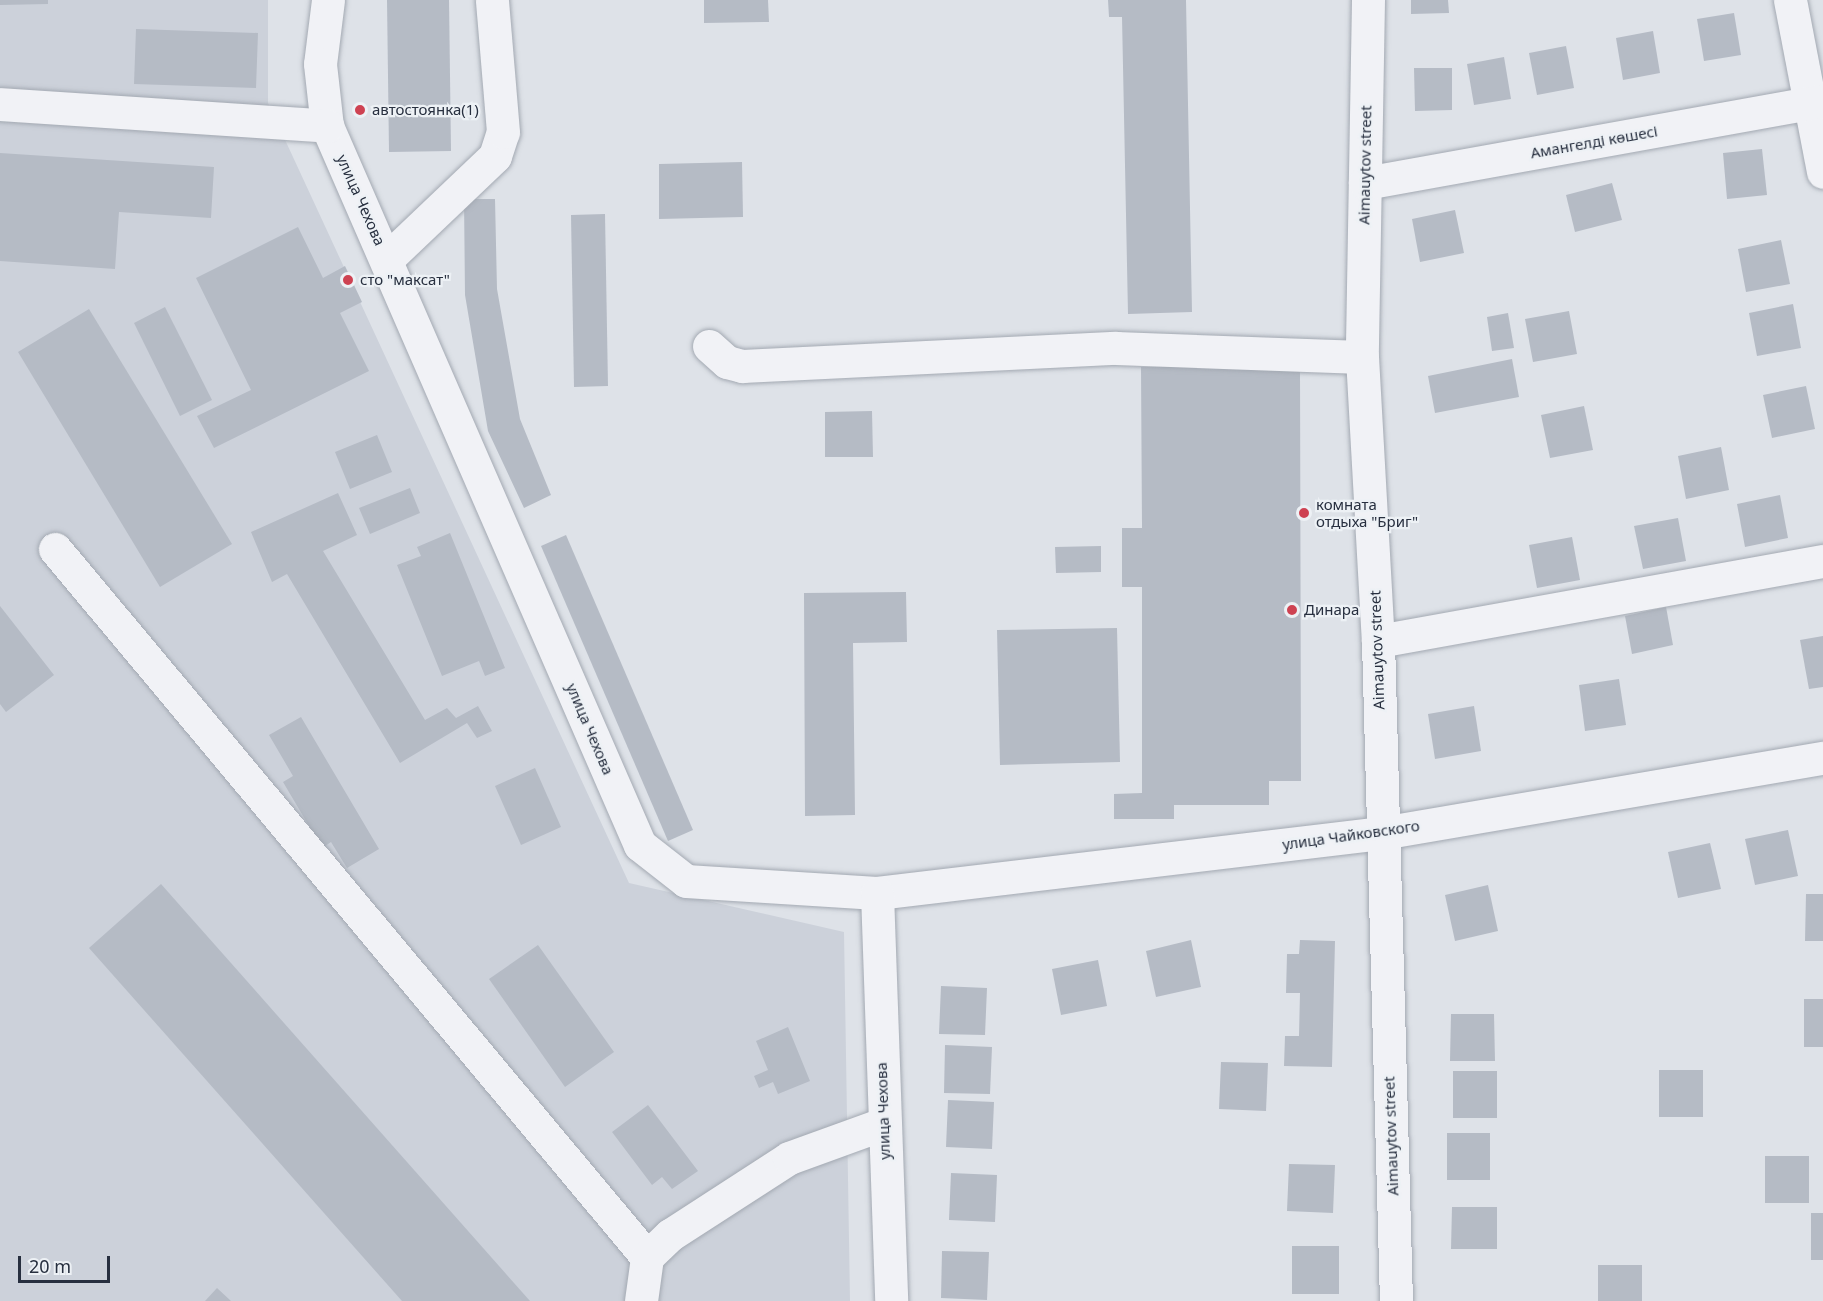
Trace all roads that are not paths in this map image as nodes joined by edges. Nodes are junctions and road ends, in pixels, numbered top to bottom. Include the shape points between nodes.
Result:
1 (328, 0) edge
2 (492, 0) edge
3 (1368, 0) edge
4 (1790, 0) edge
5 (1816, 102) edge
6 (0, 104) edge
7 (327, 126) junction
8 (1823, 172) edge
9 (1365, 183) junction
10 (387, 259) junction
11 (709, 346) dead end
12 (1362, 357) junction
13 (55, 549) dead end
14 (1823, 561) edge
15 (1378, 641) junction
16 (1823, 758) edge
17 (1382, 833) junction
18 (877, 893) junction
19 (883, 1124) junction
20 (647, 1257) junction
21 (641, 1301) edge
22 (891, 1301) edge
23 (1396, 1301) edge

1 - 7 street, улица Чехова via 320,64
2 - 10 street via 503,132 495,156
3 - 9 street, Aimauytov street
4 - 5 street
5 - 8 street
5 - 9 street, Амангелді көшесі
6 - 7 street
7 - 10 street, улица Чехова
9 - 12 street, Aimauytov street
10 - 18 street, улица Чехова via 640,845 686,881
11 - 12 street via 727,362 742,366 1116,348
12 - 15 street, Aimauytov street
13 - 20 street
14 - 15 street
15 - 17 street, Aimauytov street
16 - 17 street, улица Чайковского
17 - 18 street, улица Чайковского
17 - 23 street, Aimauytov street
18 - 19 street, улица Чехова
19 - 20 street via 789,1158 670,1235
19 - 22 street, улица Чехова
20 - 21 street

